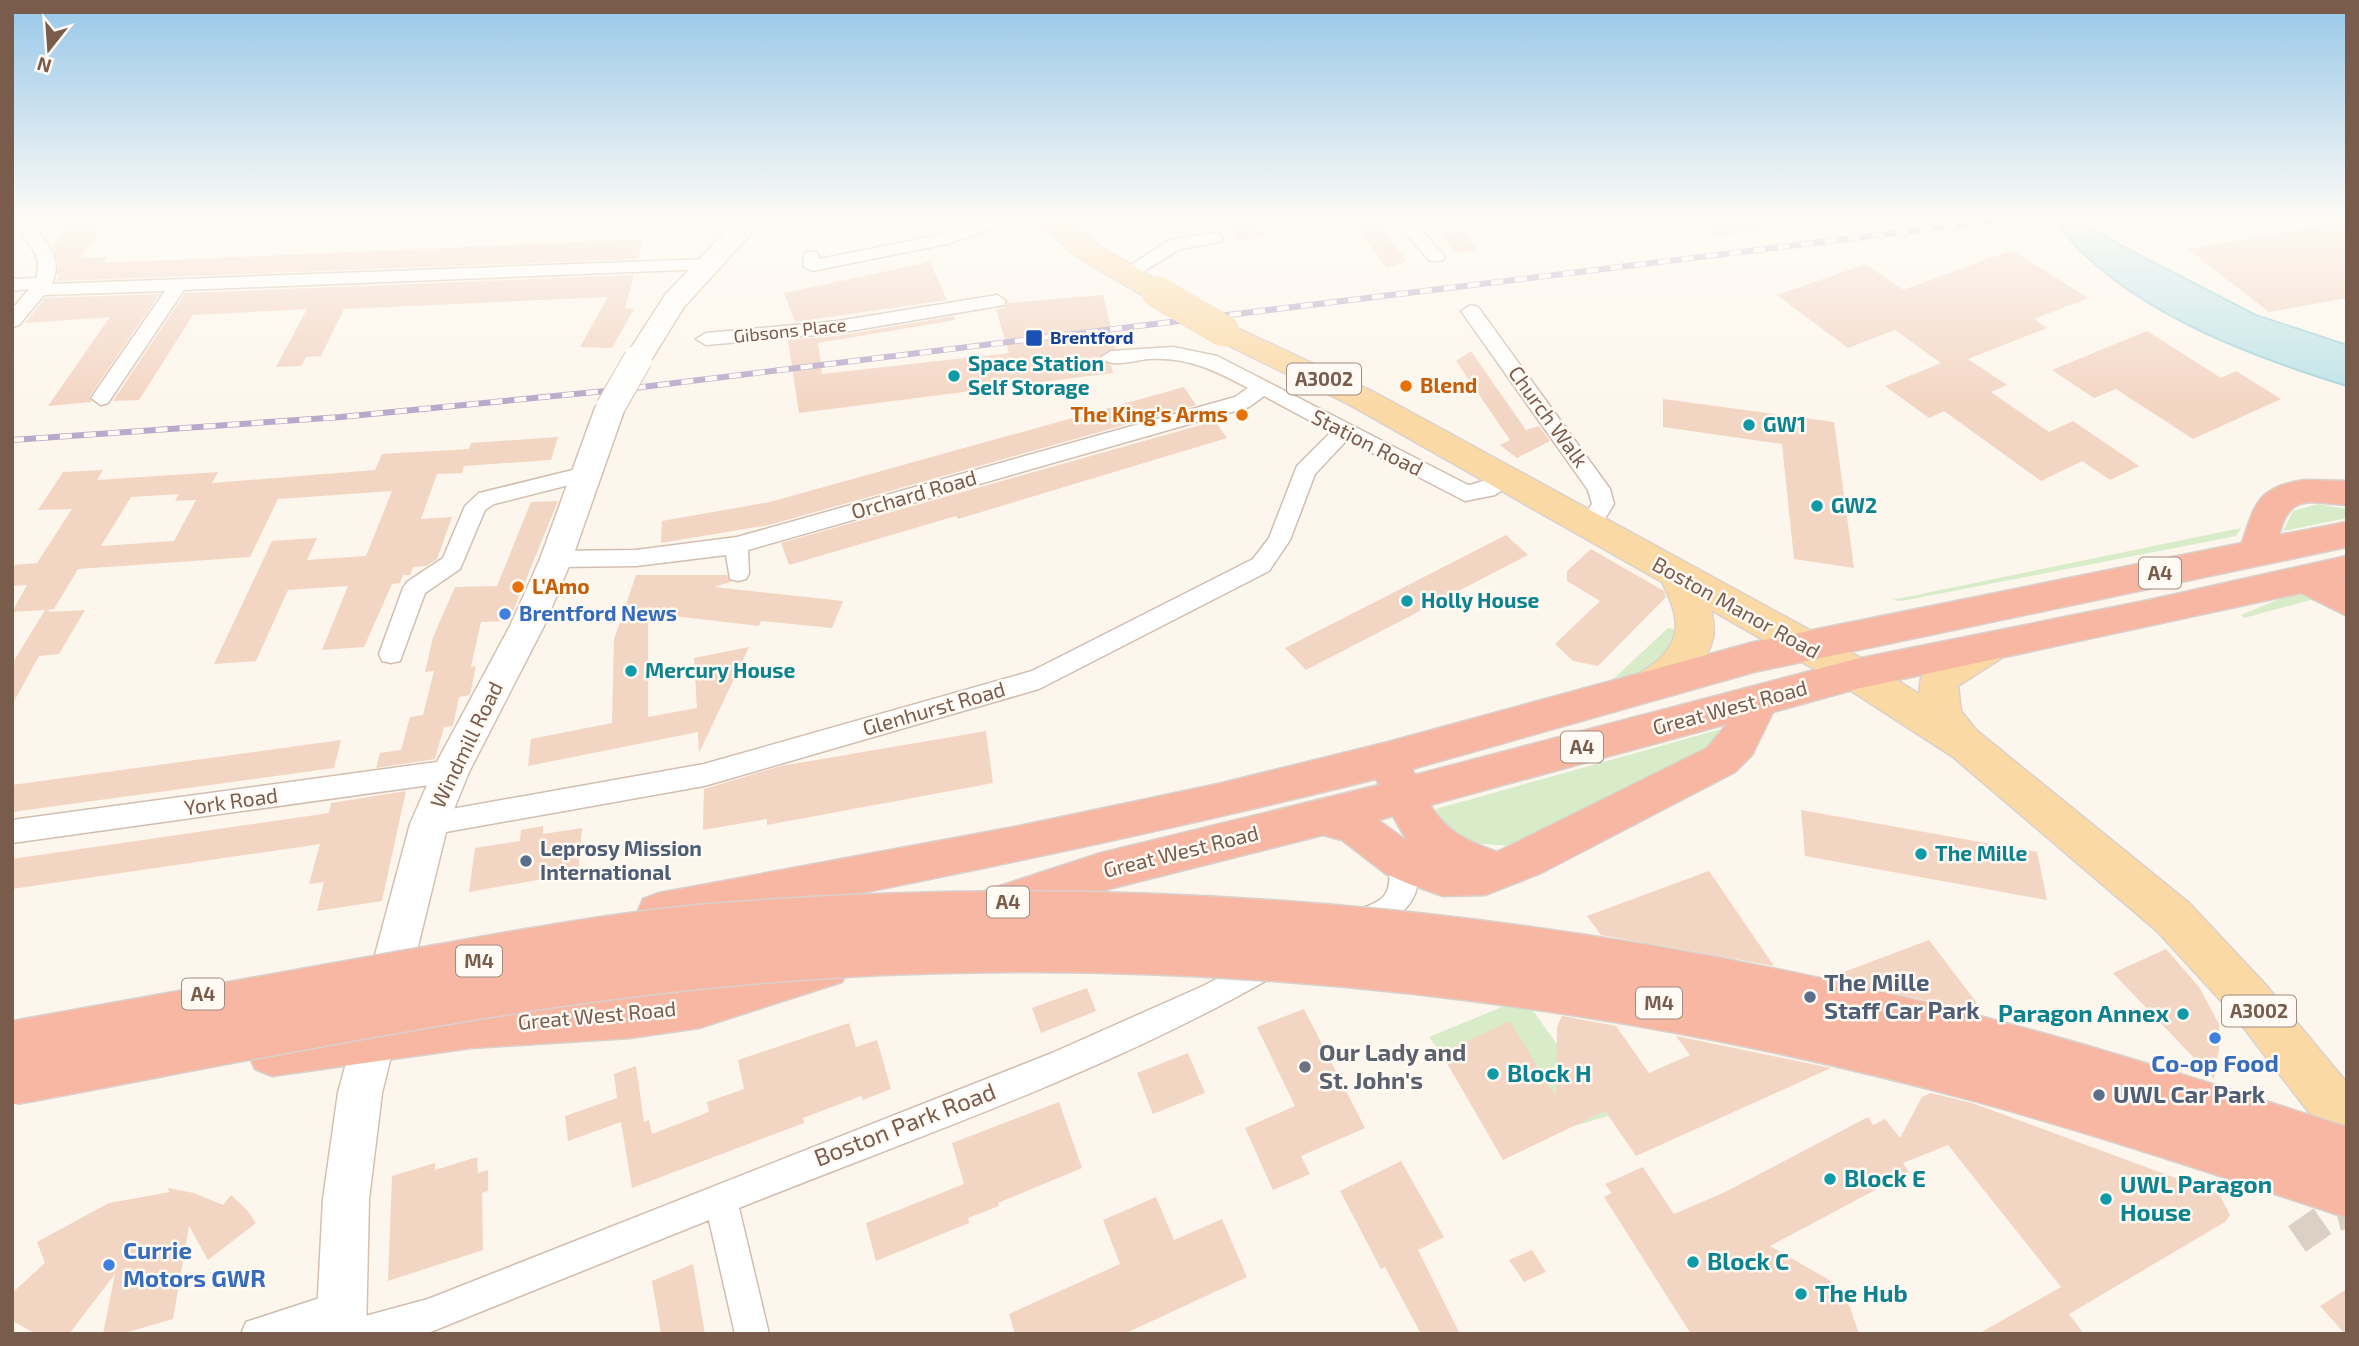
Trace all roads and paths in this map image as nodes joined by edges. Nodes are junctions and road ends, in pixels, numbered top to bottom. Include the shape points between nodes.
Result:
1 (44, 280) edge
2 (309, 280) edge
3 (694, 280) edge
4 (1136, 280) edge
5 (12, 285) edge
6 (178, 285) junction
7 (41, 286) junction
8 (997, 301) dead end
9 (1471, 311) dead end
10 (12, 321) edge
11 (706, 339) dead end
12 (1111, 357) dead end
13 (1262, 388) junction
14 (101, 398) dead end
15 (1344, 431) junction
16 (585, 474) junction
17 (1504, 481) junction
18 (2337, 493) edge
19 (1588, 527) junction
20 (2347, 534) edge
21 (737, 545) junction
22 (2255, 553) junction
23 (556, 559) junction
24 (2347, 569) edge
25 (738, 573) dead end
26 (1676, 575) junction
27 (2304, 578) junction
28 (2347, 602) edge
29 (1805, 646) junction
30 (1987, 649) junction
31 (391, 654) dead end
32 (1856, 674) junction
33 (1648, 687) junction
34 (1759, 699) junction
35 (1967, 745) junction
36 (451, 771) junction
37 (1396, 777) junction
38 (1323, 817) junction
39 (429, 824) junction
40 (12, 832) edge
41 (1527, 860) junction
42 (1401, 861) junction
43 (394, 958) junction
44 (12, 1030) edge
45 (373, 1039) junction
46 (12, 1046) edge
47 (12, 1080) edge
48 (12, 1096) edge
49 (2343, 1132) edge
50 (2347, 1192) edge
51 (720, 1198) junction
52 (347, 1325) edge
53 (258, 1334) edge
54 (752, 1334) edge

1 - 7 street
2 - 6 street
3 - 16 main road, Windmill Road, bridge via 669,309 610,408
4 - 17 main road, Boston Manor Road / A3002, bridge via 1224,331 1361,398
5 - 7 street
6 - 7 street
6 - 14 street
7 - 10 street
8 - 11 street, Gibsons Place via 838,327
9 - 19 street, Church Walk via 1599,489 1603,504
12 - 13 street, Station Road via 1171,351 1191,354
13 - 15 street, Station Road
13 - 21 street, Orchard Road via 1242,402
15 - 17 street, Station Road via 1465,493
15 - 39 street, Glenhurst Road via 1305,471 1279,541 1261,565 1039,679 704,775
16 - 23 main road, Windmill Road
16 - 31 street via 487,498 476,506 452,563 415,588
17 - 19 main road, Boston Manor Road / A3002
18 - 22 highway via 2298,493 2276,502
19 - 26 main road, Boston Manor Road / A3002
20 - 22 highway, Great West Road / A4
21 - 23 street, Orchard Road via 636,558
21 - 25 street
22 - 29 highway, Great West Road / A4
23 - 36 main road, Windmill Road via 527,626
24 - 27 highway, Great West Road / A4
26 - 29 main road, Boston Manor Road / A3002
26 - 33 main road via 1695,612 1696,635 1683,661
27 - 28 highway
27 - 30 highway, Great West Road / A4
29 - 32 main road, Boston Manor Road / A3002
29 - 33 highway, Great West Road / A4
30 - 32 highway, Great West Road / A4
30 - 35 main road, A3002 via 1940,678 1938,705 1943,719
32 - 34 highway, Great West Road / A4
32 - 35 main road, Boston Manor Road / A3002
33 - 37 highway, Great West Road / A4
34 - 37 highway, Great West Road / A4
34 - 41 highway via 1738,743 1721,760
35 - 49 main road, Boston Manor Road / A3002 via 2173,917 2249,999
36 - 39 main road, Windmill Road
36 - 40 street, York Road
37 - 38 highway, Great West Road / A4
37 - 41 highway via 1421,829 1444,853 1484,867
37 - 43 highway, Great West Road / A4 via 726,902
38 - 42 highway via 1355,826
38 - 45 highway, Great West Road / A4 via 1101,872 878,951 699,1006
39 - 43 main road, Windmill Road
41 - 42 highway via 1503,871 1465,877 1443,877
42 - 51 street, Boston Park Road via 1404,879 1390,911 1329,934 1213,996 1061,1064
43 - 44 highway, Great West Road / A4
43 - 45 main road, Windmill Road
45 - 48 highway, Great West Road / A4
45 - 52 main road, Windmill Road via 360,1093 346,1199
46 - 49 highway, M4, bridge via 529,953 702,929 847,918 1169,917 1363,930 1570,954 1775,993
47 - 50 highway, M4, bridge via 520,988 699,964 948,949 1257,955 1489,976 1734,1019 1965,1074
51 - 52 street, Boston Park Road via 428,1316
51 - 54 street
52 - 53 street, Boston Park Road

